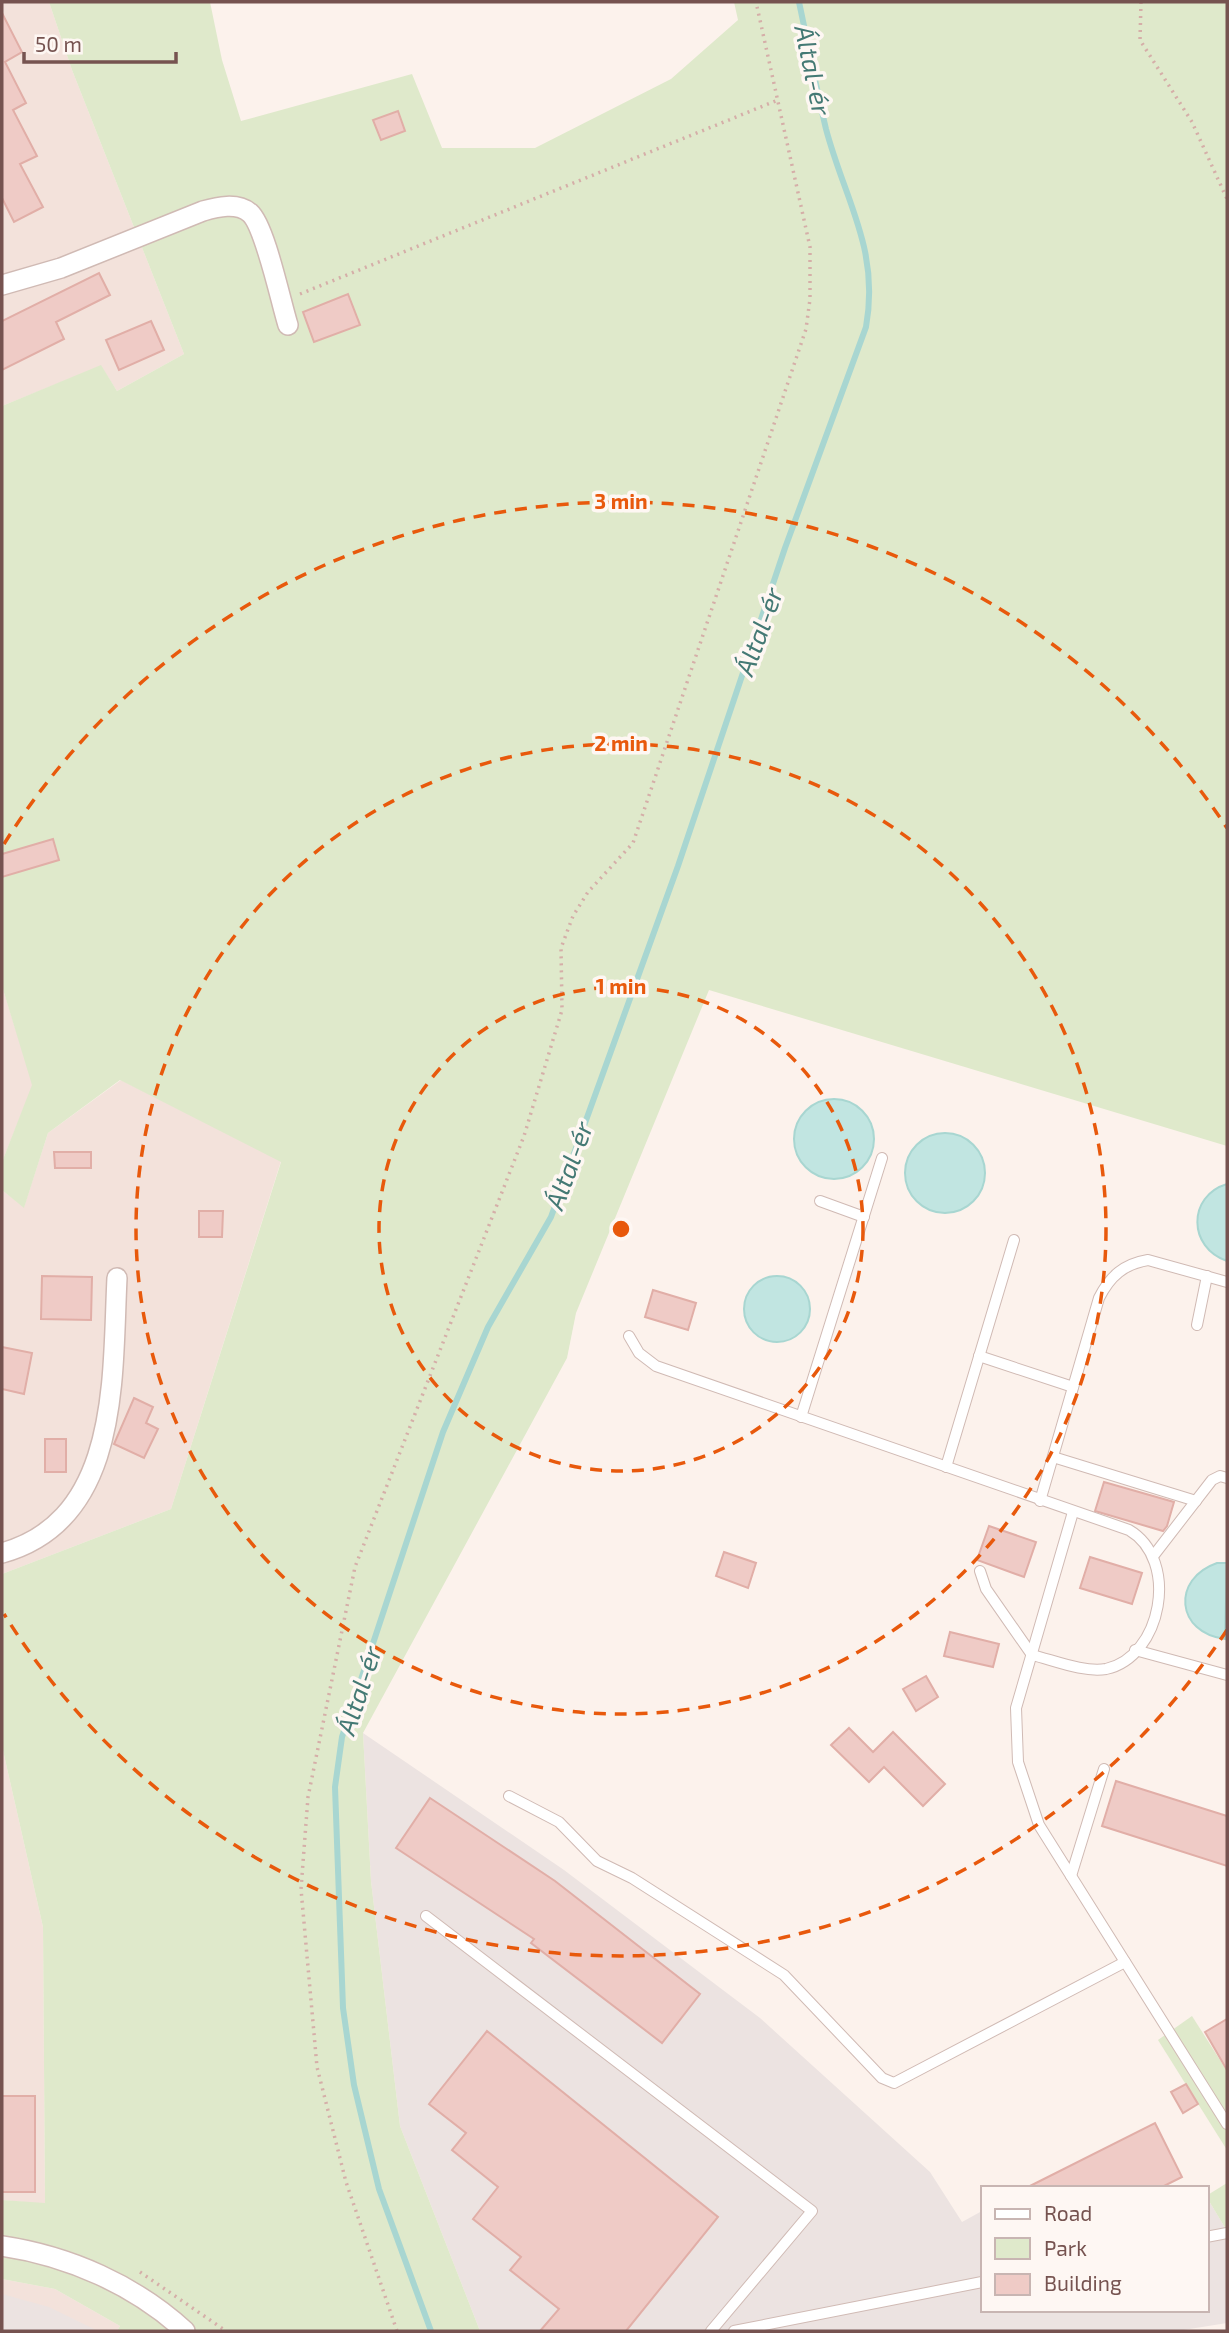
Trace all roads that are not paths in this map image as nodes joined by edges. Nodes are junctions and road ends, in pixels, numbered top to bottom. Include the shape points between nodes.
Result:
1 (2, 285) edge
2 (288, 325) dead end
3 (882, 1158) dead end
4 (820, 1201) dead end
5 (864, 1217) junction
6 (1014, 1240) dead end
7 (1207, 1276) junction
8 (117, 1278) dead end
9 (1227, 1282) edge
10 (1196, 1325) dead end
11 (629, 1336) dead end
12 (979, 1356) junction
13 (1073, 1387) junction
14 (801, 1417) junction
15 (1053, 1457) junction
16 (946, 1467) junction
17 (1227, 1478) edge
18 (1040, 1501) junction
19 (1196, 1501) junction
20 (1073, 1512) junction
21 (2, 1553) edge
22 (1154, 1555) junction
23 (980, 1572) dead end
24 (1135, 1650) junction
25 (1032, 1655) junction
26 (1227, 1675) edge
27 (1104, 1769) dead end
28 (509, 1796) dead end
29 (1071, 1876) junction
30 (426, 1916) dead end
31 (1125, 1962) junction
32 (1227, 2124) edge
33 (1227, 2233) edge
34 (1208, 2237) edge
35 (2, 2246) edge
36 (981, 2282) edge
37 (185, 2331) edge
38 (711, 2331) edge
39 (734, 2331) edge

1 - 2 street via 61,268 203,211 235,207 250,212 260,229
3 - 5 lane
4 - 5 lane
5 - 14 lane
6 - 12 lane
7 - 9 lane
7 - 10 lane
7 - 13 lane via 1148,1260 1113,1276 1099,1297
8 - 21 street via 106,1436 93,1468 77,1497 42,1537
11 - 14 lane via 639,1353 656,1366
12 - 13 lane
12 - 16 lane
13 - 15 lane
14 - 16 lane
15 - 18 lane
15 - 19 lane
16 - 18 lane
17 - 19 lane via 1212,1480
18 - 20 lane
19 - 22 lane
20 - 22 lane via 1129,1530
20 - 25 lane
22 - 24 lane via 1161,1581 1157,1609
23 - 25 lane via 986,1589
24 - 25 lane via 1102,1670
24 - 26 lane
25 - 29 lane via 1016,1708 1018,1762 1039,1825
27 - 29 lane
28 - 31 lane via 559,1822 597,1861 632,1878 784,1975 882,2078 894,2083
29 - 31 lane
30 - 38 lane via 813,2211
31 - 32 lane
33 - 34 lane
35 - 37 street via 99,2275 136,2294
36 - 39 lane

